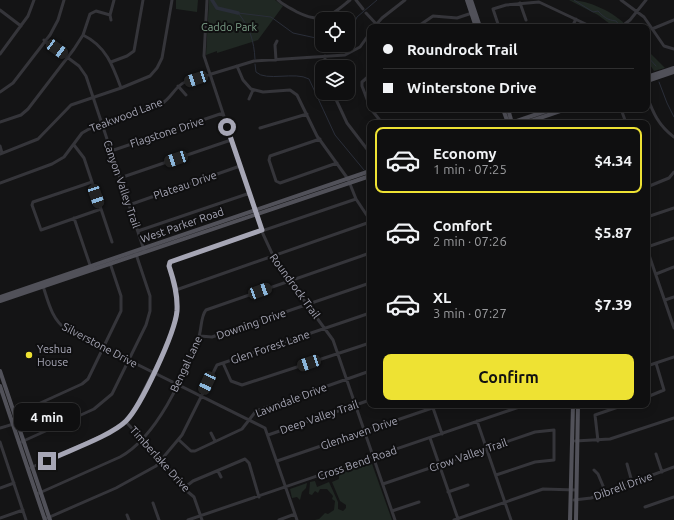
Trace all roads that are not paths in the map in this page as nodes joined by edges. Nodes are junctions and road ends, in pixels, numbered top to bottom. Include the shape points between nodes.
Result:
1 (34, 0) edge
2 (64, 0) edge
3 (114, 0) edge
4 (143, 0) edge
5 (172, 0) edge
6 (278, 0) edge
7 (350, 0) edge
8 (356, 0) edge
9 (405, 0) edge
10 (467, 0) edge
11 (471, 0) edge
12 (621, 0) edge
13 (646, 0) edge
14 (207, 1) edge
15 (520, 3) junction
16 (363, 9) dead end
17 (0, 10) edge
18 (637, 11) junction
19 (366, 13) dead end
20 (473, 13) junction
21 (110, 15) junction
22 (576, 19) junction
23 (111, 20) dead end
24 (526, 20) dead end
25 (674, 20) edge
26 (374, 24) edge
27 (378, 24) edge
28 (421, 24) edge
29 (475, 24) edge
30 (478, 24) edge
31 (497, 24) edge
32 (574, 24) edge
33 (586, 24) edge
34 (625, 24) edge
35 (649, 24) edge
36 (650, 25) edge
37 (22, 26) junction
38 (652, 28) junction
39 (83, 35) junction
40 (367, 37) edge
41 (44, 40) junction
42 (277, 41) dead end
43 (674, 49) edge
44 (0, 54) edge
45 (325, 56) junction
46 (68, 58) junction
47 (276, 60) junction
48 (325, 60) edge
49 (111, 62) junction
50 (237, 66) junction
51 (673, 71) edge
52 (210, 75) junction
53 (650, 76) edge
54 (367, 78) edge
55 (650, 80) edge
56 (178, 86) junction
57 (121, 88) junction
58 (253, 90) junction
59 (0, 92) edge
60 (186, 95) dead end
61 (93, 97) junction
62 (249, 99) dead end
63 (336, 100) edge
64 (367, 100) edge
65 (650, 103) edge
66 (373, 112) edge
67 (548, 112) edge
68 (553, 112) edge
69 (223, 113) junction
70 (307, 114) junction
71 (545, 114) junction
72 (380, 120) edge
73 (522, 120) edge
74 (532, 120) edge
75 (0, 122) edge
76 (101, 124) junction
77 (260, 128) dead end
78 (674, 137) edge
79 (320, 139) junction
80 (232, 140) junction
81 (74, 145) junction
82 (0, 146) edge
83 (367, 149) edge
84 (111, 151) junction
85 (1, 153) edge
86 (337, 163) junction
87 (240, 166) junction
88 (367, 172) edge
89 (674, 172) edge
90 (367, 177) edge
91 (120, 178) junction
92 (348, 181) junction
93 (92, 182) junction
94 (0, 183) edge
95 (650, 186) edge
96 (250, 193) junction
97 (356, 199) junction
98 (129, 205) junction
99 (674, 208) edge
100 (101, 209) junction
101 (256, 212) junction
102 (367, 216) edge
103 (650, 216) edge
104 (74, 218) junction
105 (367, 222) edge
106 (262, 230) junction
107 (138, 231) junction
108 (674, 238) edge
109 (112, 242) dead end
110 (650, 247) edge
111 (144, 250) junction
112 (135, 251) junction
113 (367, 254) edge
114 (137, 256) junction
115 (272, 256) junction
116 (650, 257) edge
117 (110, 262) junction
118 (674, 267) edge
119 (91, 268) junction
120 (656, 274) junction
121 (289, 280) junction
122 (43, 284) junction
123 (367, 284) edge
124 (176, 290) junction
125 (0, 296) edge
126 (9, 296) junction
127 (674, 297) edge
128 (665, 300) junction
129 (0, 301) edge
130 (307, 304) junction
131 (367, 314) edge
132 (674, 327) edge
133 (326, 328) junction
134 (200, 336) junction
135 (367, 344) edge
136 (104, 349) junction
137 (338, 354) junction
138 (674, 357) edge
139 (129, 361) junction
140 (223, 363) junction
141 (656, 363) junction
142 (650, 365) edge
143 (0, 371) edge
144 (153, 373) junction
145 (367, 373) edge
146 (347, 380) junction
147 (178, 384) junction
148 (0, 386) edge
149 (201, 396) junction
150 (650, 396) edge
151 (367, 401) edge
152 (355, 405) junction
153 (427, 408) edge
154 (434, 408) edge
155 (515, 408) edge
156 (572, 408) edge
157 (578, 408) edge
158 (614, 408) edge
159 (512, 409) joint
160 (12, 416) junction
161 (674, 418) edge
162 (249, 420) junction
163 (125, 421) junction
164 (477, 421) junction
165 (15, 424) junction
166 (0, 428) edge
167 (364, 431) junction
168 (211, 433) dead end
169 (442, 434) junction
170 (268, 435) junction
171 (430, 438) junction
172 (143, 440) junction
173 (179, 440) junction
174 (215, 441) junction
175 (572, 441) junction
176 (598, 441) junction
177 (0, 442) edge
178 (22, 442) junction
179 (577, 442) junction
180 (487, 448) junction
181 (656, 454) dead end
182 (5, 456) junction
183 (373, 457) junction
184 (0, 458) edge
185 (162, 460) junction
186 (277, 461) junction
187 (626, 464) dead end
188 (439, 465) junction
189 (674, 467) edge
190 (30, 468) junction
191 (218, 470) junction
192 (594, 470) dead end
193 (662, 472) junction
194 (496, 475) junction
195 (221, 477) dead end
196 (632, 482) junction
197 (14, 483) junction
198 (383, 484) junction
199 (468, 485) dead end
200 (286, 487) junction
201 (0, 488) edge
202 (184, 488) junction
203 (574, 490) junction
204 (448, 492) junction
205 (606, 493) junction
206 (39, 494) junction
207 (259, 497) junction
208 (674, 497) edge
209 (570, 500) junction
210 (576, 500) junction
211 (419, 502) dead end
212 (505, 502) junction
213 (153, 503) dead end
214 (646, 507) dead end
215 (23, 510) junction
216 (392, 511) junction
217 (295, 514) junction
218 (127, 515) dead end
219 (201, 516) junction
220 (0, 518) edge
221 (48, 519) edge
222 (456, 519) edge
223 (26, 520) edge
224 (129, 520) edge
225 (159, 520) edge
226 (188, 520) edge
227 (202, 520) edge
228 (279, 520) edge
229 (297, 520) edge
230 (395, 520) edge
231 (511, 520) edge
232 (570, 520) edge
233 (576, 520) edge

1 - 37 street
2 - 41 street via 58,20
3 - 21 street
4 - 49 street via 134,51
5 - 57 street via 162,58 157,68 146,79
6 - 7 street via 306,17 317,19 330,16
8 - 16 street
9 - 27 street
10 - 20 main road
11 - 20 main road
12 - 18 street
13 - 18 street
14 - 52 street, Roundrock Trail via 203,52
15 - 22 street via 542,2
15 - 24 street
15 - 31 street via 494,9
17 - 37 street
18 - 34 street
18 - 35 street
19 - 26 street
20 - 28 street via 457,18 433,16
20 - 29 main road
20 - 30 main road
21 - 23 street
21 - 39 street via 92,12
22 - 32 street
22 - 33 street
25 - 38 street
36 - 38 street
37 - 44 street
38 - 43 street via 664,46
39 - 46 street
39 - 49 street via 101,48
40 - 45 street, Teakwood Lane via 360,47 350,53
41 - 46 street, Canyon Valley Trail
41 - 59 street via 13,83
42 - 47 street
45 - 47 street, Teakwood Lane
45 - 48 street
46 - 61 street, Canyon Valley Trail via 83,71
46 - 75 street via 25,112
47 - 50 street, Teakwood Lane via 254,61
49 - 57 street
50 - 52 street, Teakwood Lane
50 - 58 street via 245,83
51 - 53 main road
51 - 55 main road
52 - 56 street, Teakwood Lane
52 - 69 street, Roundrock Trail
54 - 64 street via 362,82 362,86
56 - 60 street
56 - 76 street, Teakwood Lane via 166,101
57 - 61 street
58 - 62 street
58 - 70 street via 293,91
61 - 76 street, Canyon Valley Trail
61 - 85 street via 71,105 38,139
63 - 83 street via 347,123
65 - 78 street via 656,118
66 - 72 street
67 - 71 main road
68 - 71 main road
69 - 80 street, Roundrock Trail
69 - 84 street, Flagstone Drive
70 - 77 street
70 - 79 street
71 - 73 main road
71 - 74 main road
76 - 81 street, Teakwood Lane via 85,131
76 - 84 street, Canyon Valley Trail
79 - 86 street
79 - 86 street via 270,156 268,160 276,181 280,183
80 - 87 street, Roundrock Trail
80 - 91 street
81 - 93 street via 83,154
81 - 94 street, Teakwood Lane via 64,157 45,168
82 - 85 street
84 - 91 street, Canyon Valley Trail
86 - 92 street
87 - 96 street, Roundrock Trail
87 - 98 street, Plateau Drive
88 - 92 main road, West Parker Road
89 - 95 street via 670,178
90 - 92 main road, West Parker Road
91 - 98 street, Canyon Valley Trail
92 - 97 street
92 - 101 main road, West Parker Road
93 - 100 street
93 - 104 street via 32,203 41,230
96 - 101 street, Roundrock Trail
96 - 107 street
97 - 102 street
97 - 106 street
98 - 107 street, Canyon Valley Trail
99 - 103 street
100 - 104 street
100 - 109 street
101 - 106 street, Roundrock Trail
101 - 111 main road, West Parker Road
104 - 119 street
105 - 115 street
106 - 115 street, Roundrock Trail
106 - 124 street via 170,262
107 - 111 street, Canyon Valley Trail
108 - 110 street
111 - 112 main road, West Parker Road
111 - 114 main road, West Parker Road
112 - 114 street
112 - 117 main road, West Parker Road
113 - 121 street, Bengal Lane
114 - 117 main road, West Parker Road
114 - 139 street via 151,306 146,325
115 - 121 street, Roundrock Trail
115 - 124 street
116 - 120 street
117 - 119 main road, West Parker Road
117 - 136 street via 122,307
118 - 120 street
119 - 122 main road, West Parker Road
120 - 128 street
121 - 130 street, Roundrock Trail
121 - 134 street, Bengal Lane via 206,310
122 - 126 main road, West Parker Road
122 - 136 street, Silverstone Drive via 53,315 60,325
123 - 130 street, Downing Drive
124 - 144 street via 177,310 174,329
125 - 126 main road, West Parker Road
126 - 129 main road, West Parker Road
127 - 128 street
128 - 132 street
130 - 133 street, Roundrock Trail
130 - 134 street, Downing Drive via 212,337
131 - 133 street, Glen Forest Lane
133 - 137 street, Roundrock Trail
133 - 140 street, Glen Forest Lane
134 - 147 street, Bengal Lane
135 - 137 street
136 - 139 street, Silverstone Drive
136 - 160 street via 84,382
137 - 140 street via 242,386 231,381
137 - 146 street, Roundrock Trail
138 - 141 street
139 - 144 street, Silverstone Drive
139 - 178 street via 112,394 102,404
140 - 149 street, Glen Forest Lane via 215,367
141 - 142 street
141 - 150 street via 665,389
143 - 160 main road
144 - 147 street, Silverstone Drive
144 - 163 street via 137,405
145 - 146 street, Lawndale Drive
146 - 152 street, Roundrock Trail
146 - 162 street, Lawndale Drive via 256,411
147 - 149 street, Silverstone Drive
147 - 172 street, Bengal Lane via 156,424
148 - 160 main road
149 - 162 street, Silverstone Drive
149 - 173 street, Glen Forest Lane
151 - 152 street, Deep Valley Trail
152 - 167 street, Roundrock Trail
152 - 170 street, Deep Valley Trail
153 - 167 street, Glenhaven Drive
154 - 169 street
155 - 159 street, Cross Bend Road
156 - 175 main road
157 - 179 main road
158 - 176 street via 595,414
159 - 164 street, Cross Bend Road
160 - 165 main road
161 - 176 street via 615,438
162 - 170 street, Silverstone Drive via 262,426
162 - 174 street, Lawndale Drive via 242,429
163 - 172 street, Timberlake Drive
163 - 190 street via 110,432
164 - 169 street, Cross Bend Road
164 - 180 street
165 - 166 street
165 - 178 main road
167 - 183 street, Roundrock Trail
167 - 186 street, Glenhaven Drive
168 - 174 street
169 - 171 street, Cross Bend Road
170 - 186 street, Silverstone Drive
171 - 183 street, Cross Bend Road
171 - 188 street
172 - 185 street, Timberlake Drive
172 - 206 street, Bengal Lane via 120,456
173 - 174 street, Lawndale Drive via 193,451
173 - 185 street, Glen Forest Lane
175 - 179 street
175 - 203 main road
176 - 179 street
177 - 182 street
178 - 190 main road
179 - 203 main road
180 - 188 street, Crow Valley Trail
180 - 194 street
180 - 194 street, Crow Valley Trail via 535,432 554,430 554,460 535,462
181 - 193 street
182 - 184 street
182 - 197 street
183 - 198 street, Roundrock Trail
183 - 200 street, Cross Bend Road
185 - 202 street, Timberlake Drive
185 - 221 street, Glen Forest Lane via 138,476
186 - 200 street, Silverstone Drive
187 - 196 street
188 - 198 street, Crow Valley Trail
188 - 204 street
189 - 193 street, Dibrell Drive
190 - 206 main road
191 - 195 street
191 - 202 street
191 - 207 street via 247,460
192 - 205 street
193 - 196 street, Dibrell Drive
194 - 212 street
196 - 205 street, Dibrell Drive
197 - 201 street
197 - 215 street
198 - 216 street, Roundrock Trail
199 - 204 street
200 - 207 street, Cross Bend Road
200 - 217 street, Silverstone Drive
202 - 219 street, Timberlake Drive via 194,497
203 - 209 main road
203 - 210 main road
203 - 212 street via 543,490
204 - 222 street
205 - 210 street, Dibrell Drive via 585,500
206 - 221 main road
207 - 219 street, Cross Bend Road
208 - 214 street
209 - 210 street, Dibrell Drive
209 - 232 main road
210 - 233 main road
211 - 216 street
212 - 222 street
212 - 231 street
213 - 225 street
215 - 220 street
215 - 223 street
216 - 230 street, Roundrock Trail
217 - 228 street
217 - 229 street, Silverstone Drive
218 - 224 street
219 - 226 street, Cross Bend Road
219 - 227 street, Timberlake Drive

